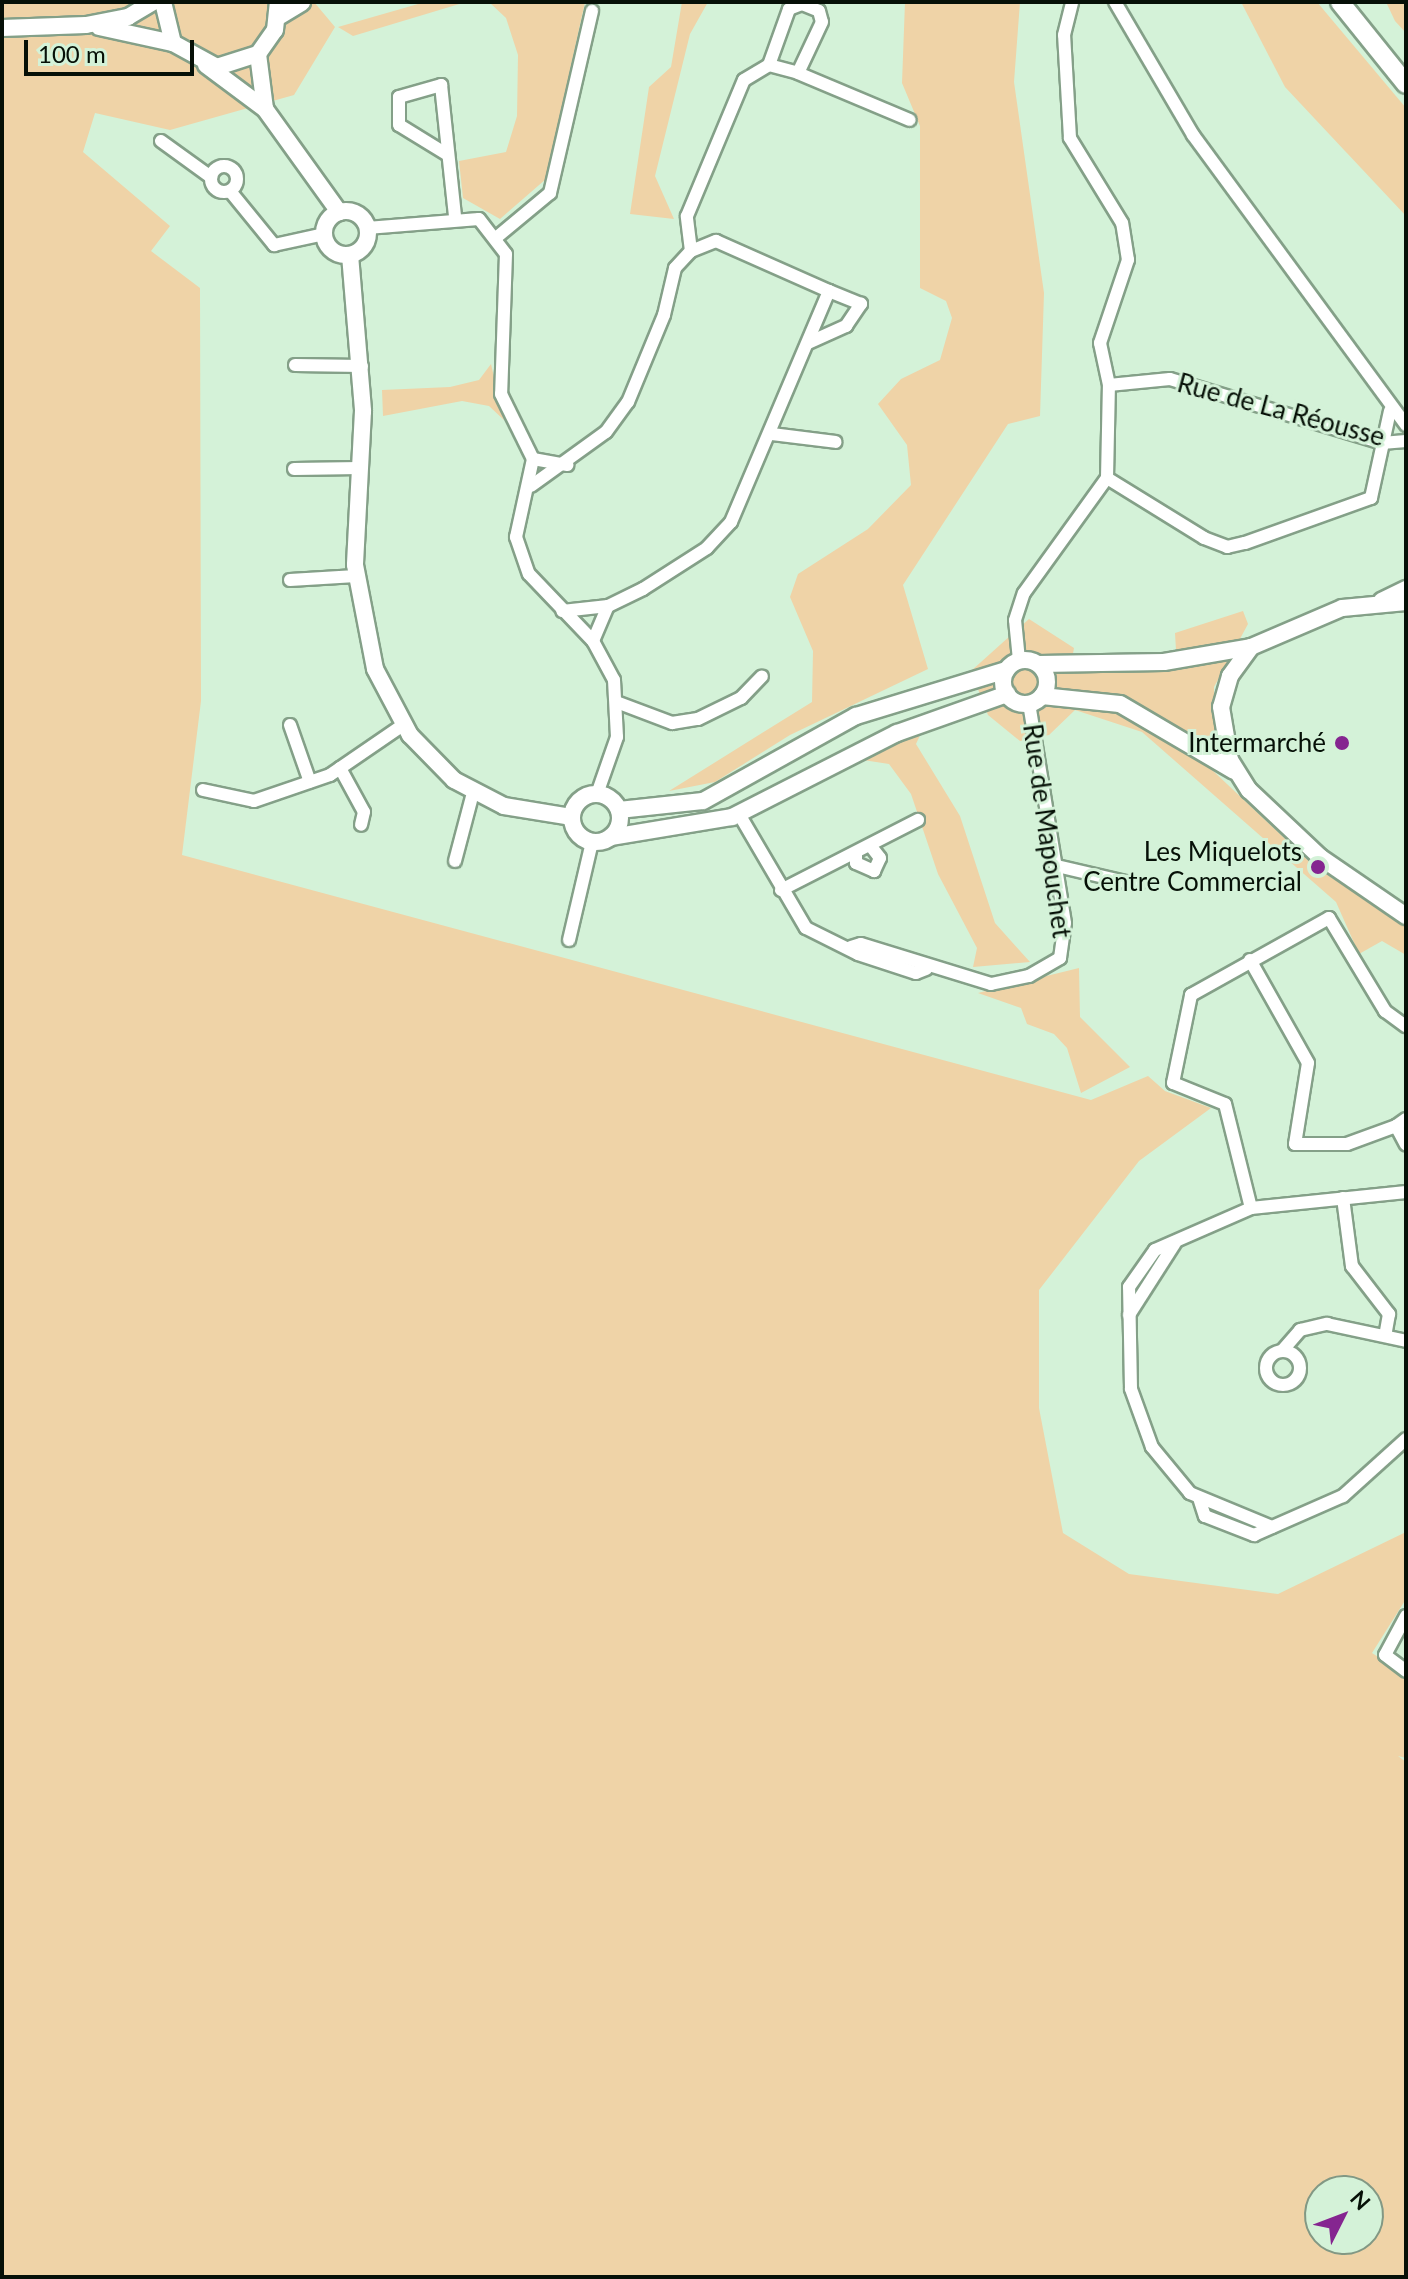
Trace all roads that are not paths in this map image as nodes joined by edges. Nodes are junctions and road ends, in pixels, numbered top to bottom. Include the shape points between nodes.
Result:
1 (153, 2) edge
2 (163, 2) edge
3 (301, 2) edge
4 (1072, 2) edge
5 (1115, 2) edge
6 (1340, 2) edge
7 (1350, 2) edge
8 (278, 9) edge
9 (592, 11) dead end
10 (86, 25) junction
11 (2, 28) edge
12 (1363, 32) junction
13 (173, 43) junction
14 (258, 54) junction
15 (206, 65) junction
16 (769, 65) junction
17 (798, 73) junction
18 (1406, 84) edge
19 (265, 109) junction
20 (910, 120) dead end
21 (161, 141) dead end
22 (448, 155) junction
23 (211, 177) junction
24 (230, 191) junction
25 (339, 212) junction
26 (455, 217) junction
27 (367, 228) junction
28 (324, 234) junction
29 (497, 237) junction
30 (691, 251) junction
31 (350, 255) junction
32 (829, 291) junction
33 (808, 343) junction
34 (295, 365) dead end
35 (362, 366) junction
36 (1109, 385) junction
37 (1390, 411) junction
38 (1406, 425) edge
39 (772, 434) junction
40 (1406, 441) edge
41 (836, 442) dead end
42 (1382, 443) junction
43 (533, 459) junction
44 (567, 465) junction
45 (360, 468) junction
46 (294, 469) dead end
47 (1107, 478) junction
48 (531, 486) junction
49 (356, 576) junction
50 (290, 580) dead end
51 (1406, 588) edge
52 (1381, 600) junction
53 (1406, 602) edge
54 (608, 606) junction
55 (562, 611) junction
56 (593, 641) junction
57 (1251, 647) junction
58 (1039, 664) junction
59 (1013, 665) junction
60 (762, 676) dead end
61 (1007, 694) junction
62 (1036, 700) junction
63 (619, 703) junction
64 (290, 725) dead end
65 (403, 725) junction
66 (340, 768) junction
67 (1234, 771) junction
68 (310, 782) junction
69 (203, 790) dead end
70 (473, 793) junction
71 (597, 794) junction
72 (619, 810) junction
73 (739, 814) junction
74 (572, 817) junction
75 (918, 820) dead end
76 (361, 825) dead end
77 (611, 837) junction
78 (592, 842) junction
79 (870, 845) junction
80 (856, 854) junction
81 (455, 861) dead end
82 (1057, 866) junction
83 (1138, 885) dead end
84 (781, 890) junction
85 (1406, 916) edge
86 (569, 940) dead end
87 (1250, 960) junction
88 (1406, 1026) edge
89 (1401, 1123) edge
90 (1406, 1145) edge
91 (1406, 1192) edge
92 (1343, 1198) junction
93 (1251, 1208) junction
94 (1175, 1243) junction
95 (1127, 1297) junction
96 (1141, 1301) junction
97 (1129, 1315) junction
98 (1385, 1336) junction
99 (1406, 1341) edge
100 (1282, 1351) dead end
101 (1406, 1439) edge
102 (1406, 1616) edge
103 (1406, 1671) edge

1 - 10 main road via 128,17
2 - 13 main road
3 - 8 main road
4 - 36 street via 1064,35 1070,138 1129,244 1100,343
5 - 37 street via 1193,135 1257,215
6 - 12 main road
7 - 12 main road
8 - 14 main road
9 - 29 street via 550,193
10 - 11 main road
10 - 13 main road
12 - 18 main road
13 - 15 main road
14 - 15 main road via 228,67
14 - 19 main road
15 - 19 main road
16 - 17 street
16 - 17 street via 789,9 802,4 819,11 822,22
16 - 30 street via 744,80 726,121 687,216
17 - 20 street
19 - 25 main road
21 - 23 street
22 - 22 street via 399,125 399,97 441,85
22 - 26 street
23 - 24 street via 216,189
23 - 24 street via 219,166 232,168 238,180
24 - 28 street via 274,245
25 - 27 main road via 359,216
25 - 28 main road
26 - 27 street
26 - 29 street via 479,219
27 - 31 main road via 362,248
28 - 31 main road via 329,248
29 - 43 street via 506,254 501,394
30 - 32 street via 716,241
30 - 44 street via 675,268 660,327 628,402
31 - 35 main road
32 - 33 street
32 - 33 street via 861,304 846,326
33 - 39 street
34 - 35 street
35 - 45 main road
36 - 42 street, Rue de La Réousse via 1170,379
36 - 47 street
37 - 38 street
37 - 42 street
39 - 41 street
39 - 54 street via 731,522 707,548
40 - 42 street, Rue de La Réousse
42 - 47 street via 1371,498 1227,547
43 - 44 street
43 - 48 street
44 - 48 street
45 - 46 street
45 - 49 main road
47 - 59 street via 1024,593 1015,620
48 - 55 street via 516,519 519,550 529,574
49 - 50 street
49 - 65 main road via 370,655
51 - 52 street
52 - 53 main road
52 - 57 main road via 1316,616
54 - 55 street
54 - 56 street
55 - 56 street
56 - 63 street
57 - 58 main road via 1164,662
57 - 67 main road via 1222,697
58 - 59 main road
58 - 62 main road via 1047,676
59 - 61 main road
59 - 72 main road via 864,713 703,801
60 - 63 street via 741,698 698,719 672,723
61 - 62 main road
61 - 73 main road via 897,733
62 - 67 main road via 1100,699 1137,711
62 - 82 street, Rue de Mapouchet
63 - 71 street via 617,737
64 - 68 street
65 - 66 street
65 - 70 main road
66 - 68 street
66 - 76 street via 364,812
67 - 85 main road via 1309,848
68 - 69 street via 254,801
70 - 74 main road via 514,809
70 - 81 street
71 - 72 main road
71 - 74 main road via 583,798
72 - 77 main road
73 - 77 main road
73 - 84 street, Rue de Mapouchet
74 - 78 main road via 579,836
75 - 79 street
77 - 78 main road
78 - 86 street
79 - 80 street
79 - 80 street via 880,858 874,871 856,863
80 - 84 street
82 - 83 street
82 - 84 street, Rue de Mapouchet via 1065,943 1055,964 991,984 926,969 861,944 851,947 806,928
87 - 88 street via 1333,919 1385,1011
87 - 89 street via 1308,1063 1295,1144 1347,1144
87 - 93 street via 1191,995 1172,1079 1179,1089 1225,1104
89 - 90 street
91 - 92 street
92 - 93 street
92 - 98 street via 1352,1266 1389,1314
93 - 94 street
94 - 95 street via 1150,1255
94 - 96 street
95 - 96 street
95 - 97 street
96 - 97 street
97 - 101 street via 1131,1389 1141,1421 1166,1467 1199,1498 1272,1527 1343,1496
98 - 99 street
98 - 100 street via 1327,1324 1300,1330
102 - 103 street via 1385,1655

